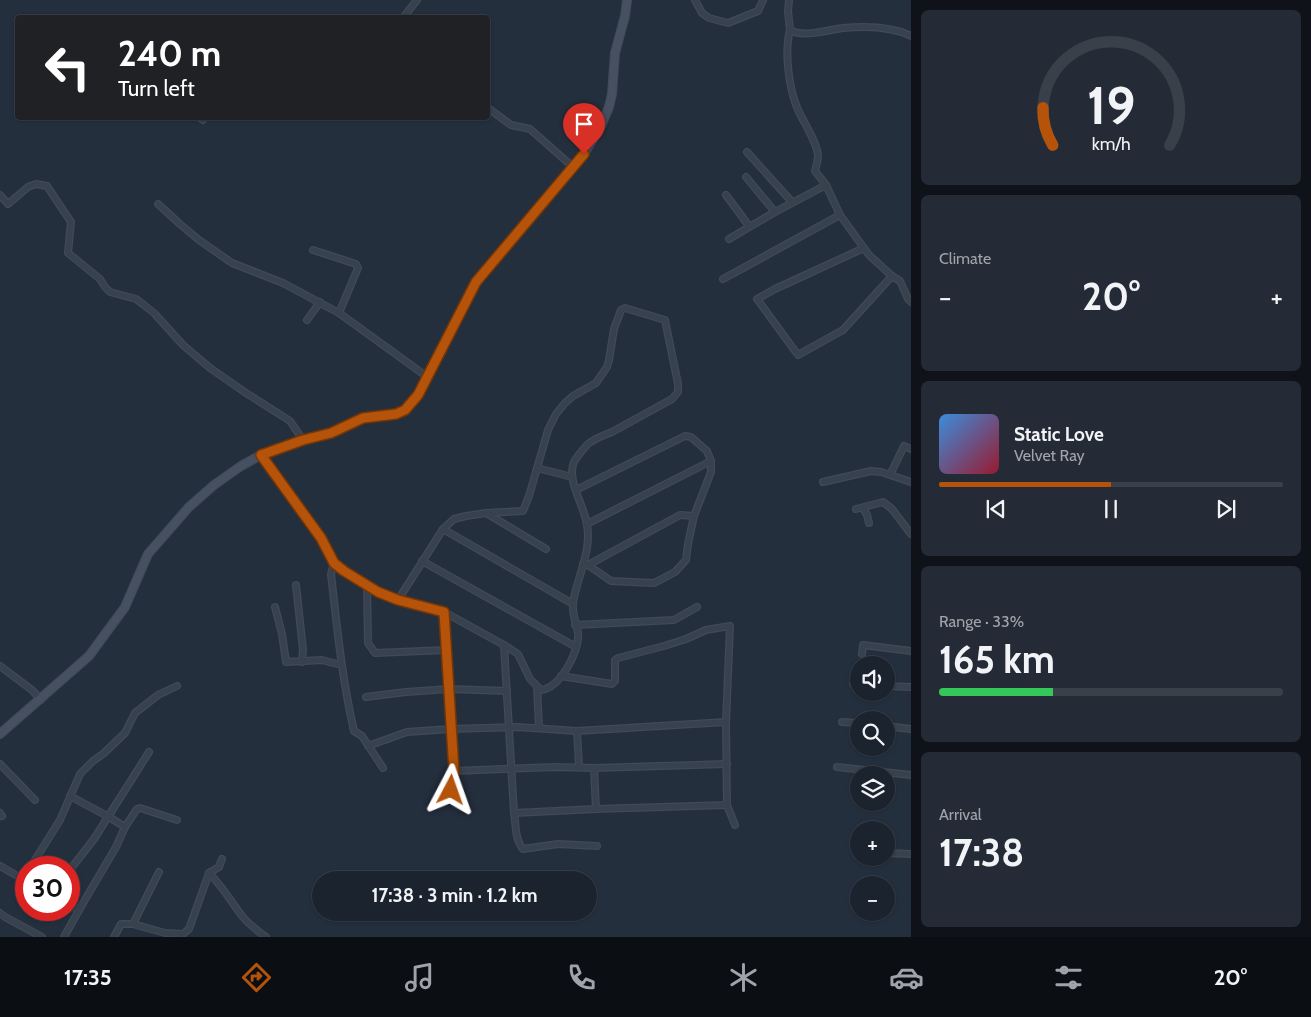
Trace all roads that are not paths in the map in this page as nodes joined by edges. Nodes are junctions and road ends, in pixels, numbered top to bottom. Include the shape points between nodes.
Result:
1 (417, 0) edge
2 (627, 0) edge
3 (695, 0) edge
4 (763, 0) edge
5 (789, 0) edge
6 (404, 15) edge
7 (790, 30) junction
8 (911, 36) edge
9 (490, 109) edge
10 (747, 152) dead end
11 (573, 167) junction
12 (746, 177) dead end
13 (826, 185) junction
14 (0, 195) edge
15 (726, 195) dead end
16 (792, 202) junction
17 (158, 204) dead end
18 (775, 212) junction
19 (840, 215) junction
20 (750, 226) junction
21 (729, 239) dead end
22 (864, 248) junction
23 (313, 250) dead end
24 (892, 276) junction
25 (723, 279) dead end
26 (320, 302) junction
27 (911, 302) edge
28 (339, 313) junction
29 (308, 320) dead end
30 (426, 376) junction
31 (303, 440) junction
32 (911, 449) edge
33 (261, 455) junction
34 (711, 462) junction
35 (537, 468) junction
36 (890, 476) junction
37 (572, 477) junction
38 (823, 482) dead end
39 (911, 482) edge
40 (576, 490) junction
41 (486, 513) junction
42 (694, 516) junction
43 (868, 522) dead end
44 (588, 524) junction
45 (443, 529) junction
46 (911, 534) edge
47 (546, 549) dead end
48 (422, 561) junction
49 (334, 563) junction
50 (586, 565) junction
51 (296, 585) dead end
52 (367, 585) junction
53 (398, 600) junction
54 (573, 604) junction
55 (275, 607) dead end
56 (697, 607) dead end
57 (444, 612) junction
58 (575, 625) junction
59 (504, 645) junction
60 (576, 647) junction
61 (447, 650) junction
62 (911, 651) edge
63 (862, 654) dead end
64 (302, 662) junction
65 (341, 665) junction
66 (0, 666) edge
67 (561, 676) junction
68 (178, 686) dead end
69 (537, 687) junction
70 (895, 687) edge
71 (911, 688) edge
72 (449, 689) junction
73 (508, 691) junction
74 (366, 697) dead end
75 (41, 700) junction
76 (726, 722) junction
77 (842, 722) dead end
78 (850, 722) edge
79 (509, 727) junction
80 (539, 727) junction
81 (895, 727) edge
82 (911, 729) edge
83 (451, 730) junction
84 (577, 731) junction
85 (0, 734) edge
86 (368, 746) junction
87 (149, 752) dead end
88 (0, 764) edge
89 (727, 764) junction
90 (579, 767) junction
91 (837, 767) dead end
92 (382, 768) dead end
93 (594, 768) junction
94 (511, 769) junction
95 (454, 771) junction
96 (911, 774) edge
97 (451, 790) dead end
98 (70, 796) junction
99 (35, 800) dead end
100 (727, 805) junction
101 (596, 809) junction
102 (514, 813) junction
103 (109, 817) junction
104 (177, 820) dead end
105 (735, 825) dead end
106 (125, 827) junction
107 (597, 846) dead end
108 (895, 853) edge
109 (911, 854) edge
110 (38, 856) edge
111 (80, 857) edge
112 (222, 859) dead end
113 (0, 866) edge
114 (159, 872) dead end
115 (15, 873) edge
116 (209, 873) junction
117 (80, 908) edge
118 (0, 913) edge
119 (73, 921) edge
120 (133, 924) junction
121 (42, 937) edge
122 (64, 937) edge
123 (114, 937) edge
124 (266, 937) edge

1 - 6 street
2 - 11 street via 615,53 609,107 595,138
3 - 4 street via 708,18 728,23 758,11
5 - 7 street
7 - 8 street via 803,34 875,27
7 - 13 street via 787,58 793,96 815,144 818,155 815,171
9 - 11 street via 511,125 530,129
10 - 16 street
11 - 30 street via 476,282
12 - 18 street
13 - 16 street
13 - 19 street
14 - 31 street via 8,204 28,187 36,184 47,186 71,222 68,253 100,279 110,292 136,299 154,313 183,345 210,368 290,421
15 - 20 street
16 - 18 street
17 - 26 street via 199,240 232,263 283,282
18 - 20 street
19 - 22 street
19 - 25 street
20 - 21 street
22 - 24 street
22 - 24 street via 757,299 798,355 843,330
23 - 28 street via 356,264 358,268
24 - 27 street via 900,281
26 - 28 street
26 - 29 street
28 - 30 street
30 - 31 street via 418,395 405,410 363,418 331,433
31 - 33 street
32 - 36 street via 904,446
33 - 49 street via 321,538
33 - 75 street via 214,485 189,507 148,554 125,607 89,656
34 - 40 street via 707,451 691,437 685,436
34 - 42 street via 711,472
34 - 44 street
35 - 37 street
35 - 37 street via 556,414 573,396 596,383 607,367 621,310 626,308 665,320 678,392 672,399 589,444 574,462
35 - 41 street via 523,511
36 - 38 street via 871,471
36 - 39 street
37 - 40 street
40 - 44 street
41 - 45 street via 454,519
41 - 47 street
42 - 50 street via 680,515
42 - 50 street via 686,560 675,572 654,583 611,581
43 - 46 street via 860,508 883,502
44 - 50 street
45 - 48 street
45 - 54 street
48 - 53 street
48 - 60 street
49 - 52 street
49 - 65 street via 331,574
50 - 54 street
51 - 64 street
52 - 53 street
52 - 61 street via 368,643 375,653
53 - 57 street
54 - 58 street
55 - 64 street via 286,662
56 - 58 street via 674,620
57 - 59 street
57 - 61 street
58 - 60 street via 578,634
59 - 69 street via 518,654
59 - 73 street
60 - 67 street
61 - 72 street
62 - 63 street via 863,645
64 - 65 street via 322,660
65 - 86 street via 354,730
66 - 75 street
67 - 69 street via 545,690
67 - 76 street via 612,684 618,658 671,644 706,630 730,626
68 - 98 street via 158,695 135,712 125,734 80,774
69 - 80 street
70 - 71 street
72 - 73 street
72 - 74 street
72 - 83 street
73 - 79 street
75 - 85 street
76 - 84 street
76 - 89 street
77 - 78 street
79 - 80 street
79 - 83 street
79 - 94 street
80 - 84 street
81 - 82 street
83 - 86 street via 407,732
83 - 95 street
84 - 90 street
86 - 92 street
87 - 103 street
88 - 99 street
89 - 93 street
89 - 100 street
90 - 93 street
90 - 94 street
91 - 96 street
93 - 101 street
94 - 95 street
94 - 102 street
95 - 97 street
98 - 103 street
98 - 110 street via 60,820
100 - 101 street
100 - 105 street
101 - 102 street
102 - 107 street via 520,846 524,849 558,844
103 - 106 street
103 - 111 street
104 - 106 street via 137,808
106 - 117 street
108 - 109 street
112 - 116 street via 219,867
113 - 115 street
114 - 120 street
116 - 120 street via 190,929 183,934 165,933
116 - 124 street via 219,882 240,914
118 - 121 street
119 - 122 street
120 - 123 street via 121,924

